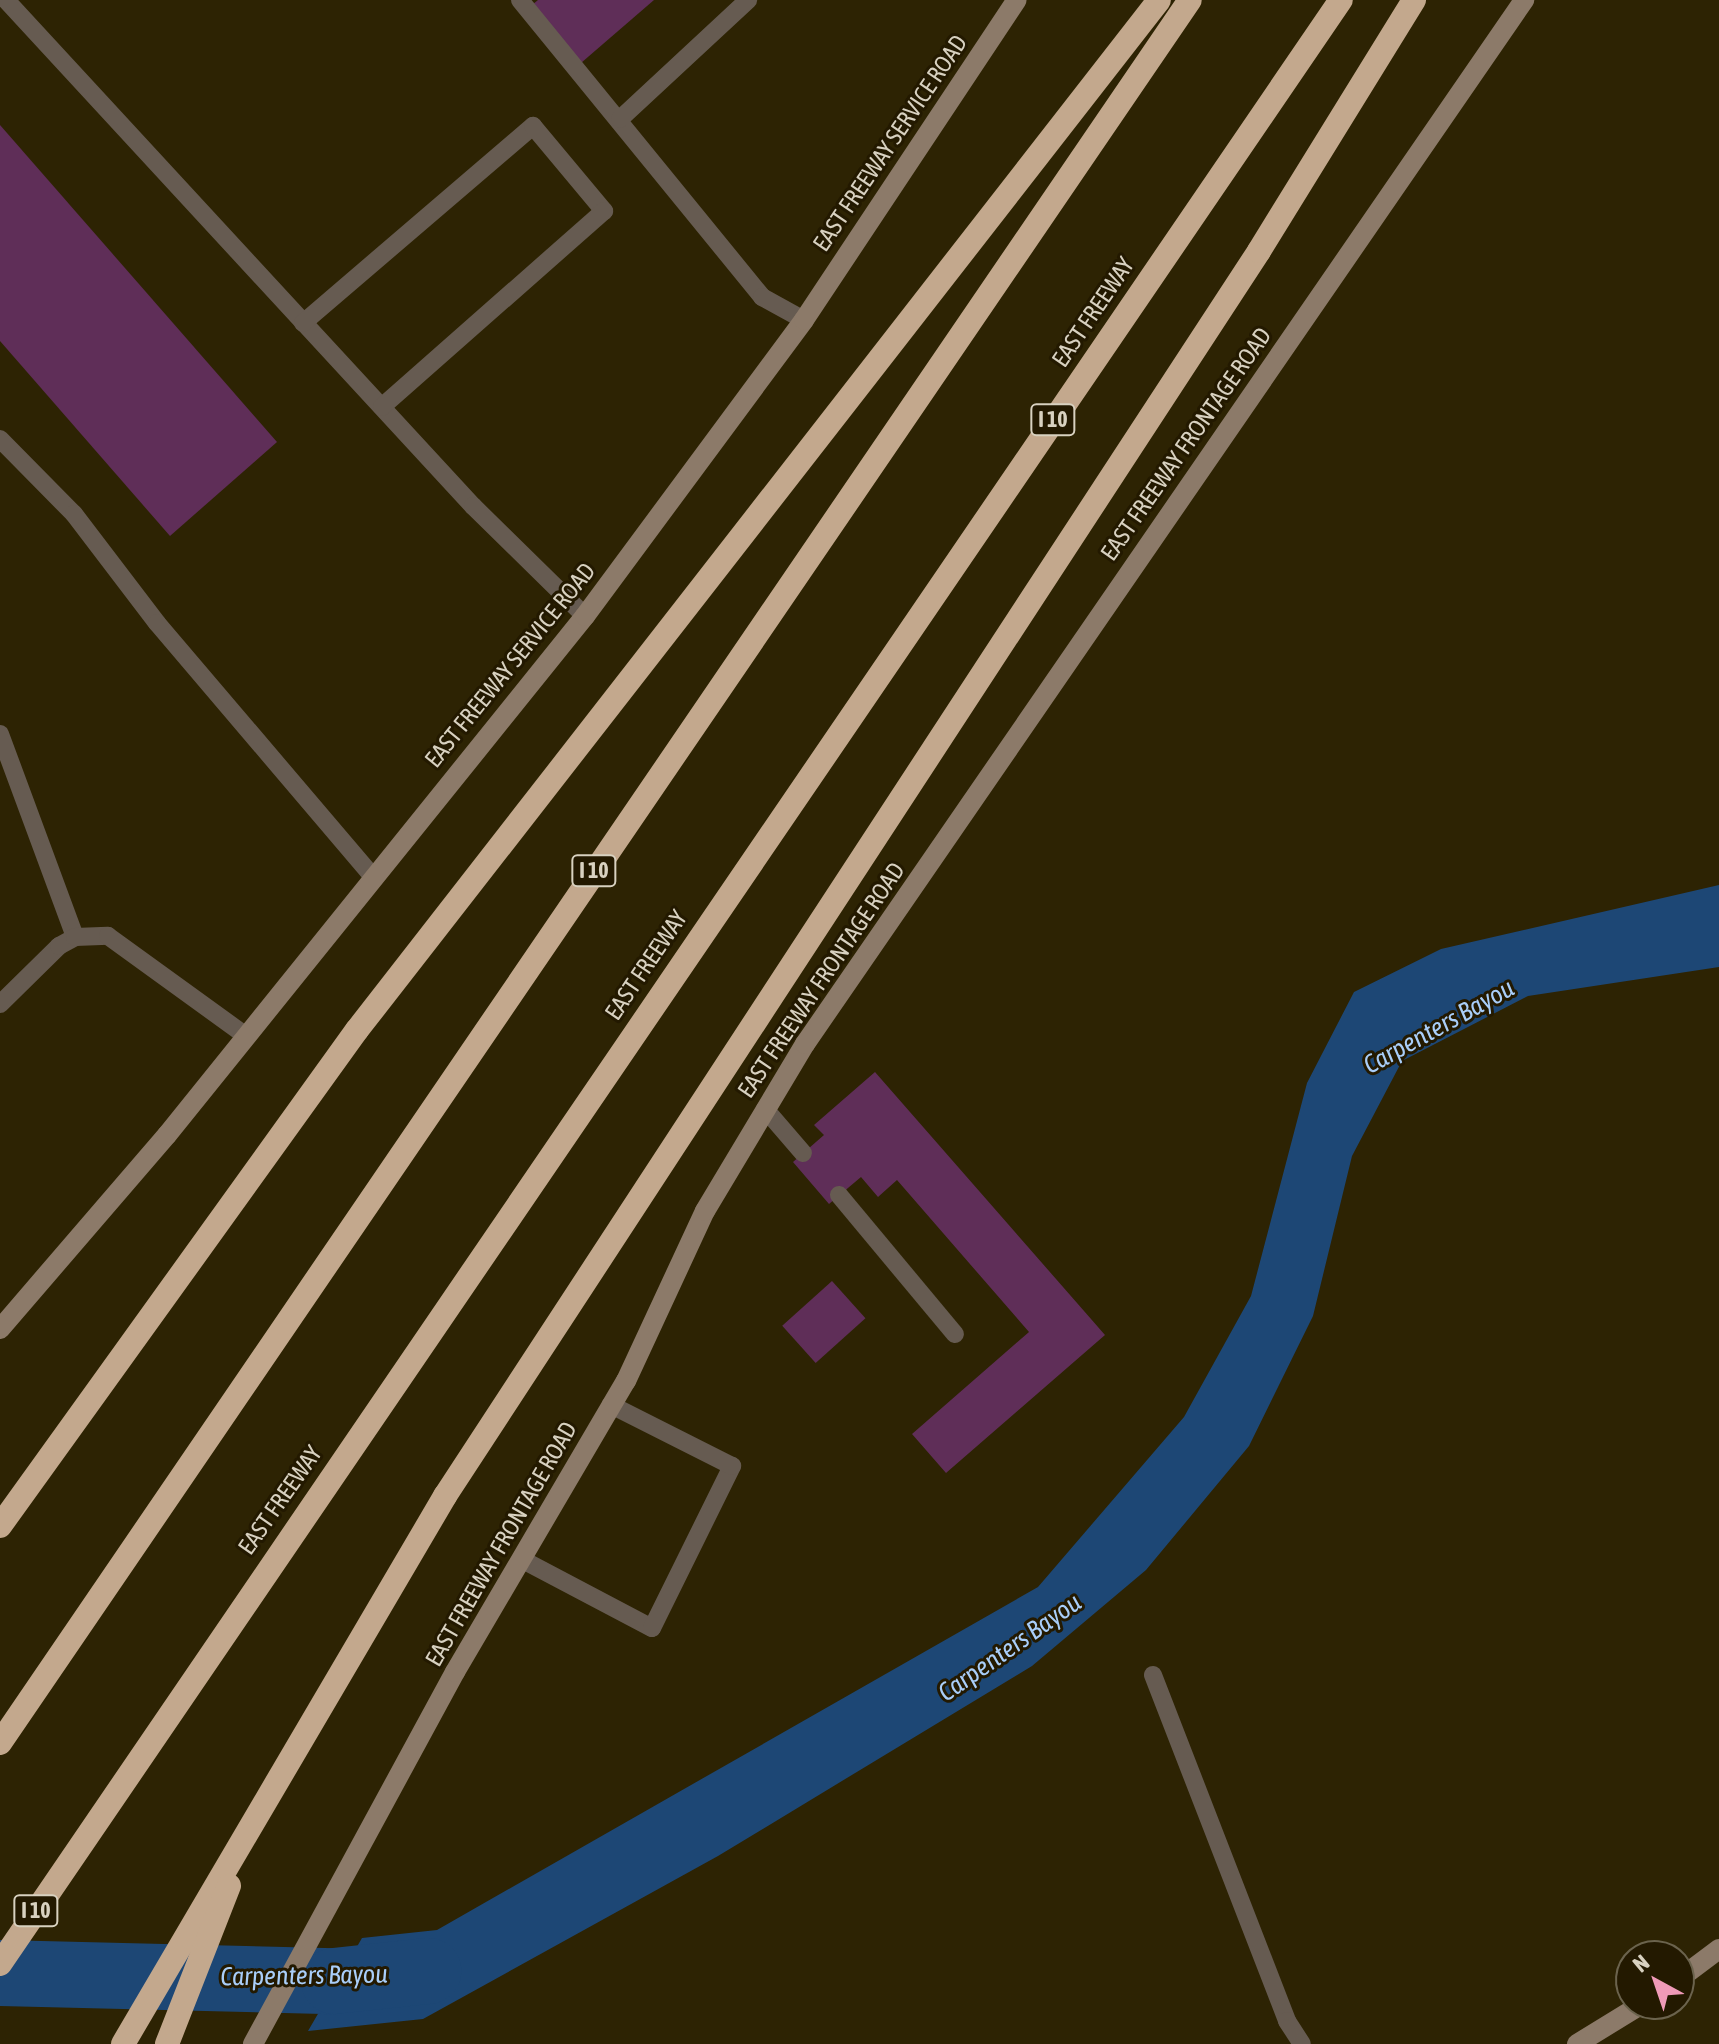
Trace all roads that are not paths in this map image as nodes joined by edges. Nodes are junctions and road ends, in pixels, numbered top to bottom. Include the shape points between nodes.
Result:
1 (520, 0) edge
2 (748, 0) edge
3 (1017, 0) edge
4 (1159, 0) edge
5 (1190, 0) edge
6 (1341, 0) edge
7 (1414, 0) edge
8 (1524, 0) edge
9 (9, 1) edge
10 (620, 119) junction
11 (804, 320) junction
12 (303, 323) junction
13 (382, 407) junction
14 (0, 439) edge
15 (585, 616) junction
16 (0, 734) edge
17 (373, 877) junction
18 (75, 937) junction
19 (0, 1004) edge
20 (246, 1036) junction
21 (765, 1109) junction
22 (803, 1153) dead end
23 (839, 1195) dead end
24 (0, 1329) edge
25 (955, 1334) dead end
26 (611, 1405) junction
27 (0, 1526) edge
28 (521, 1559) junction
29 (1153, 1675) dead end
30 (323, 1697) junction
31 (0, 1743) edge
32 (1719, 1949) edge
33 (0, 1964) edge
34 (1695, 1967) edge
35 (1616, 2020) edge
36 (123, 2044) edge
37 (167, 2044) edge
38 (253, 2044) edge
39 (1302, 2044) edge
40 (1577, 2044) edge

1 - 10 lane
2 - 10 lane
3 - 11 main road, EAST FREEWAY SERVICE ROAD
4 - 27 highway via 348,1042
5 - 31 highway, I 10
6 - 33 highway, EAST FREEWAY / I 10
7 - 30 highway via 1259,251 445,1496
8 - 21 main road, EAST FREEWAY FRONTAGE ROAD
9 - 12 lane
10 - 11 lane via 762,297
11 - 15 main road, EAST FREEWAY SERVICE ROAD
12 - 13 lane
12 - 13 lane via 533,126 604,211
13 - 15 lane
14 - 17 lane via 74,514 157,623
15 - 17 main road, EAST FREEWAY SERVICE ROAD
16 - 18 lane
17 - 20 main road, EAST FREEWAY SERVICE ROAD
18 - 19 lane
18 - 20 lane via 108,936
20 - 24 main road, EAST FREEWAY SERVICE ROAD
21 - 22 lane
21 - 26 main road, EAST FREEWAY FRONTAGE ROAD via 705,1211
23 - 25 lane
26 - 28 main road, EAST FREEWAY FRONTAGE ROAD
26 - 28 lane via 732,1466 652,1628
28 - 38 main road, EAST FREEWAY FRONTAGE ROAD
29 - 39 lane via 1287,2021
30 - 36 highway
30 - 37 highway via 224,1898
32 - 34 main road
35 - 40 main road

